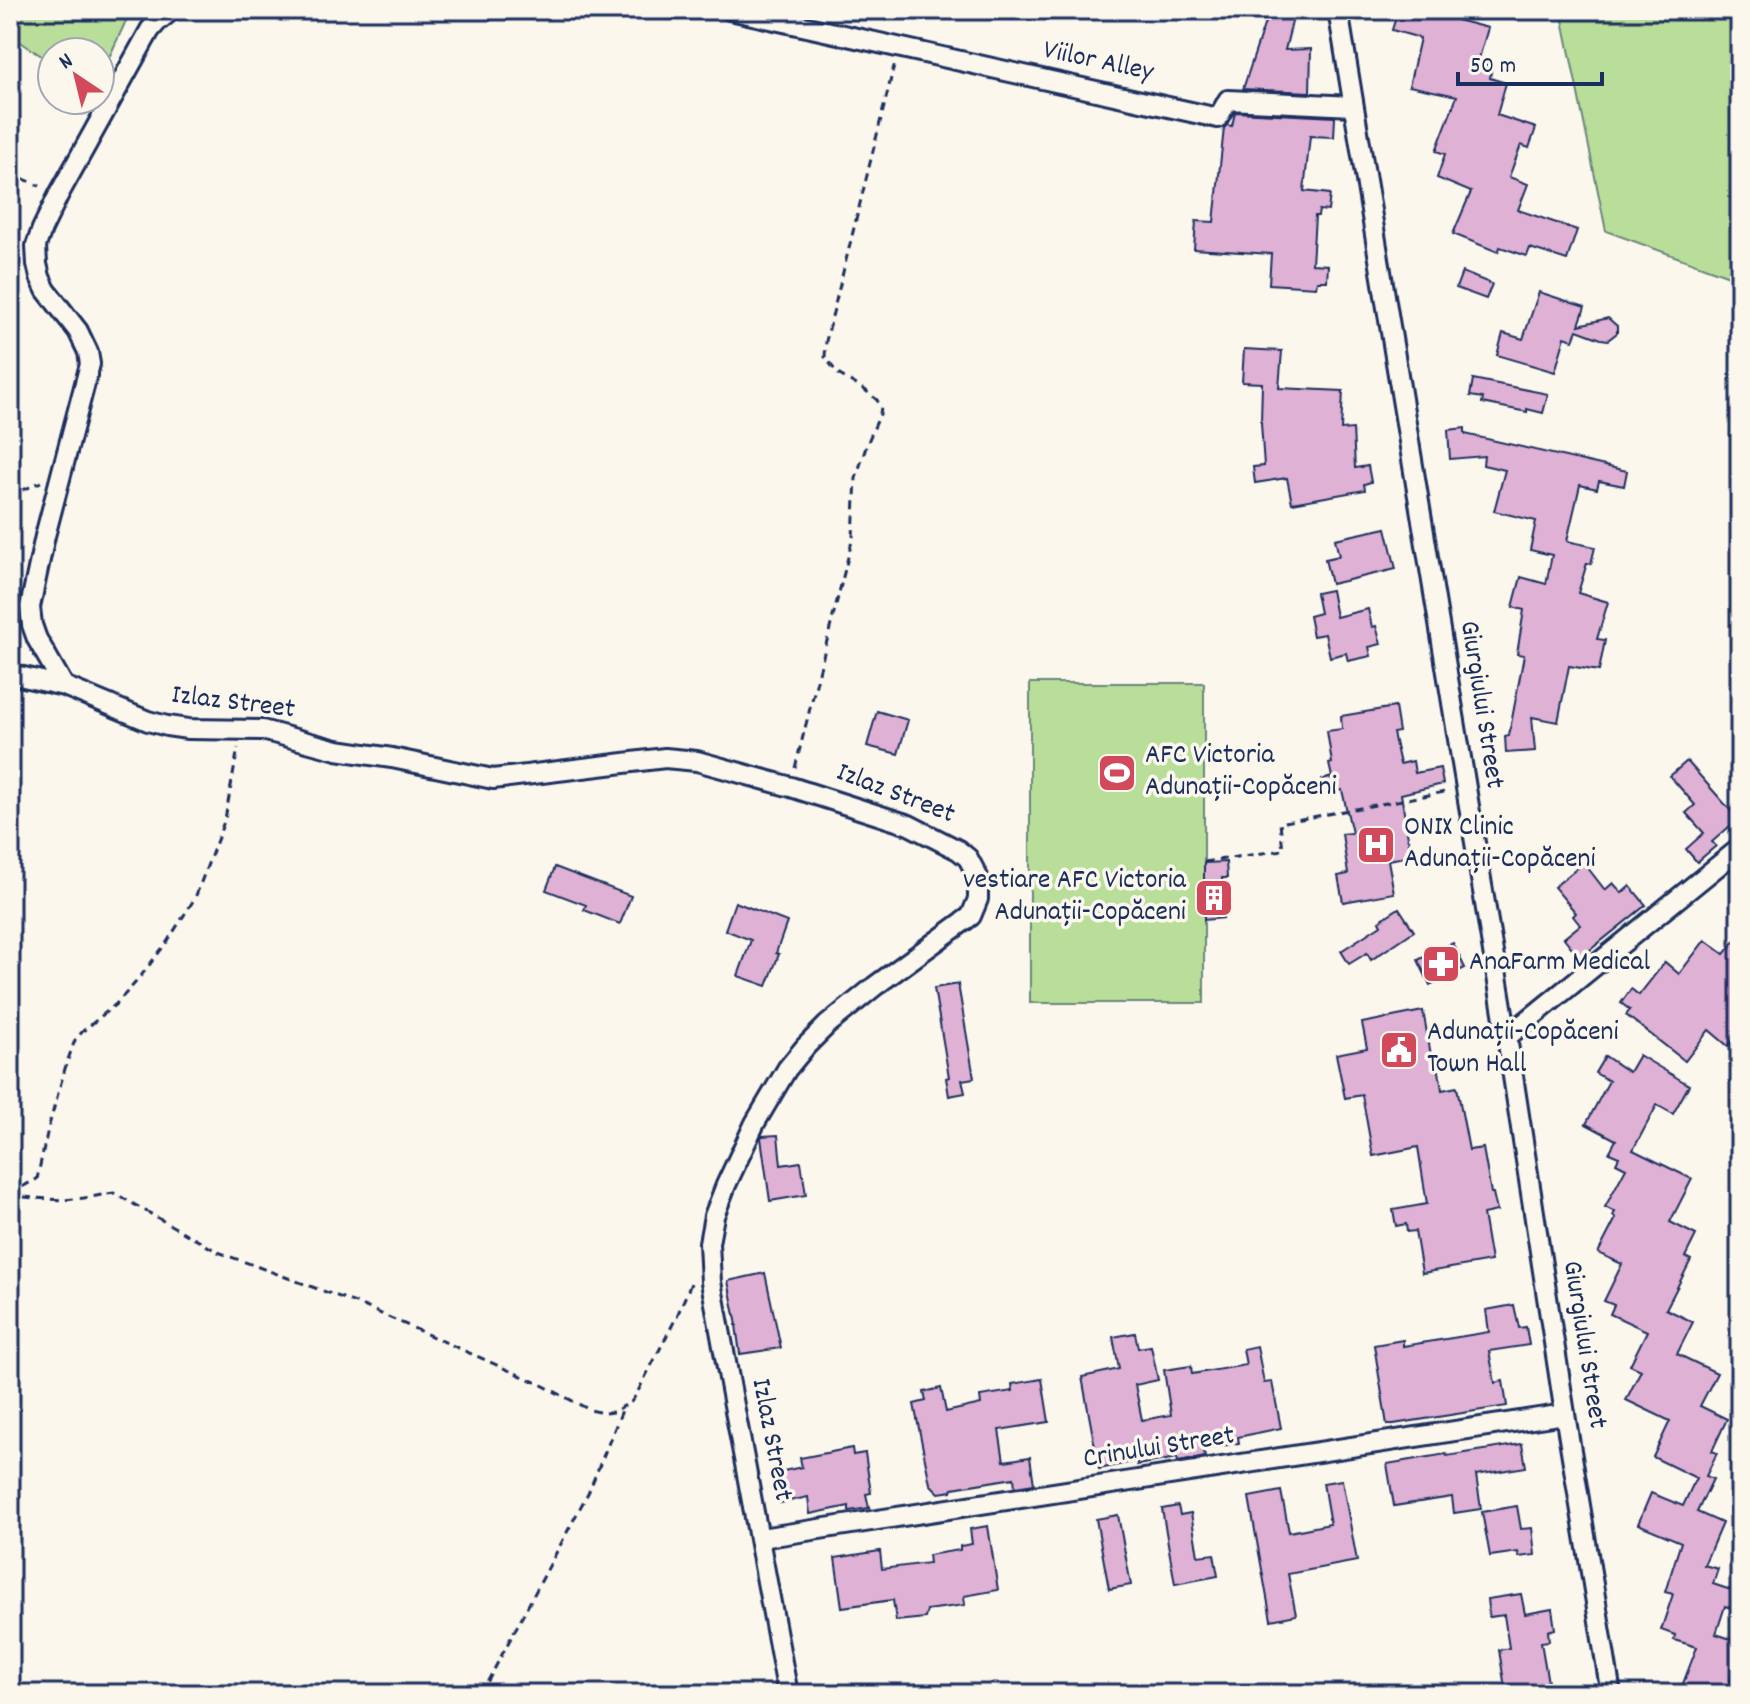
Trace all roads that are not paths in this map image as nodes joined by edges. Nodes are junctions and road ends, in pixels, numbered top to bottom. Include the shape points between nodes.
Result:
1 (172, 10) edge
2 (730, 10) edge
3 (1338, 10) edge
4 (1353, 106) junction
5 (10, 674) edge
6 (64, 686) junction
7 (1740, 848) edge
8 (1507, 1037) junction
9 (1565, 1414) junction
10 (761, 1538) junction
11 (788, 1694) edge
12 (1611, 1694) edge

1 - 6 street via 150,30 36,246 40,277 84,340 90,364 30,607 37,639
2 - 4 street, Viilor Alley via 1218,118 1228,100
3 - 4 street, Giurgiului Street
4 - 8 street, Giurgiului Street
5 - 6 street, Izlaz Street
6 - 10 street, Izlaz Street via 167,726 262,730 337,750 493,779 665,758 697,761 909,825 970,861 979,891 968,919 875,986 806,1046 755,1123 714,1216 711,1282
7 - 8 street
8 - 9 street, Giurgiului Street
9 - 10 street, Crinului Street
9 - 12 street, Giurgiului Street
10 - 11 street, Izlaz Street

